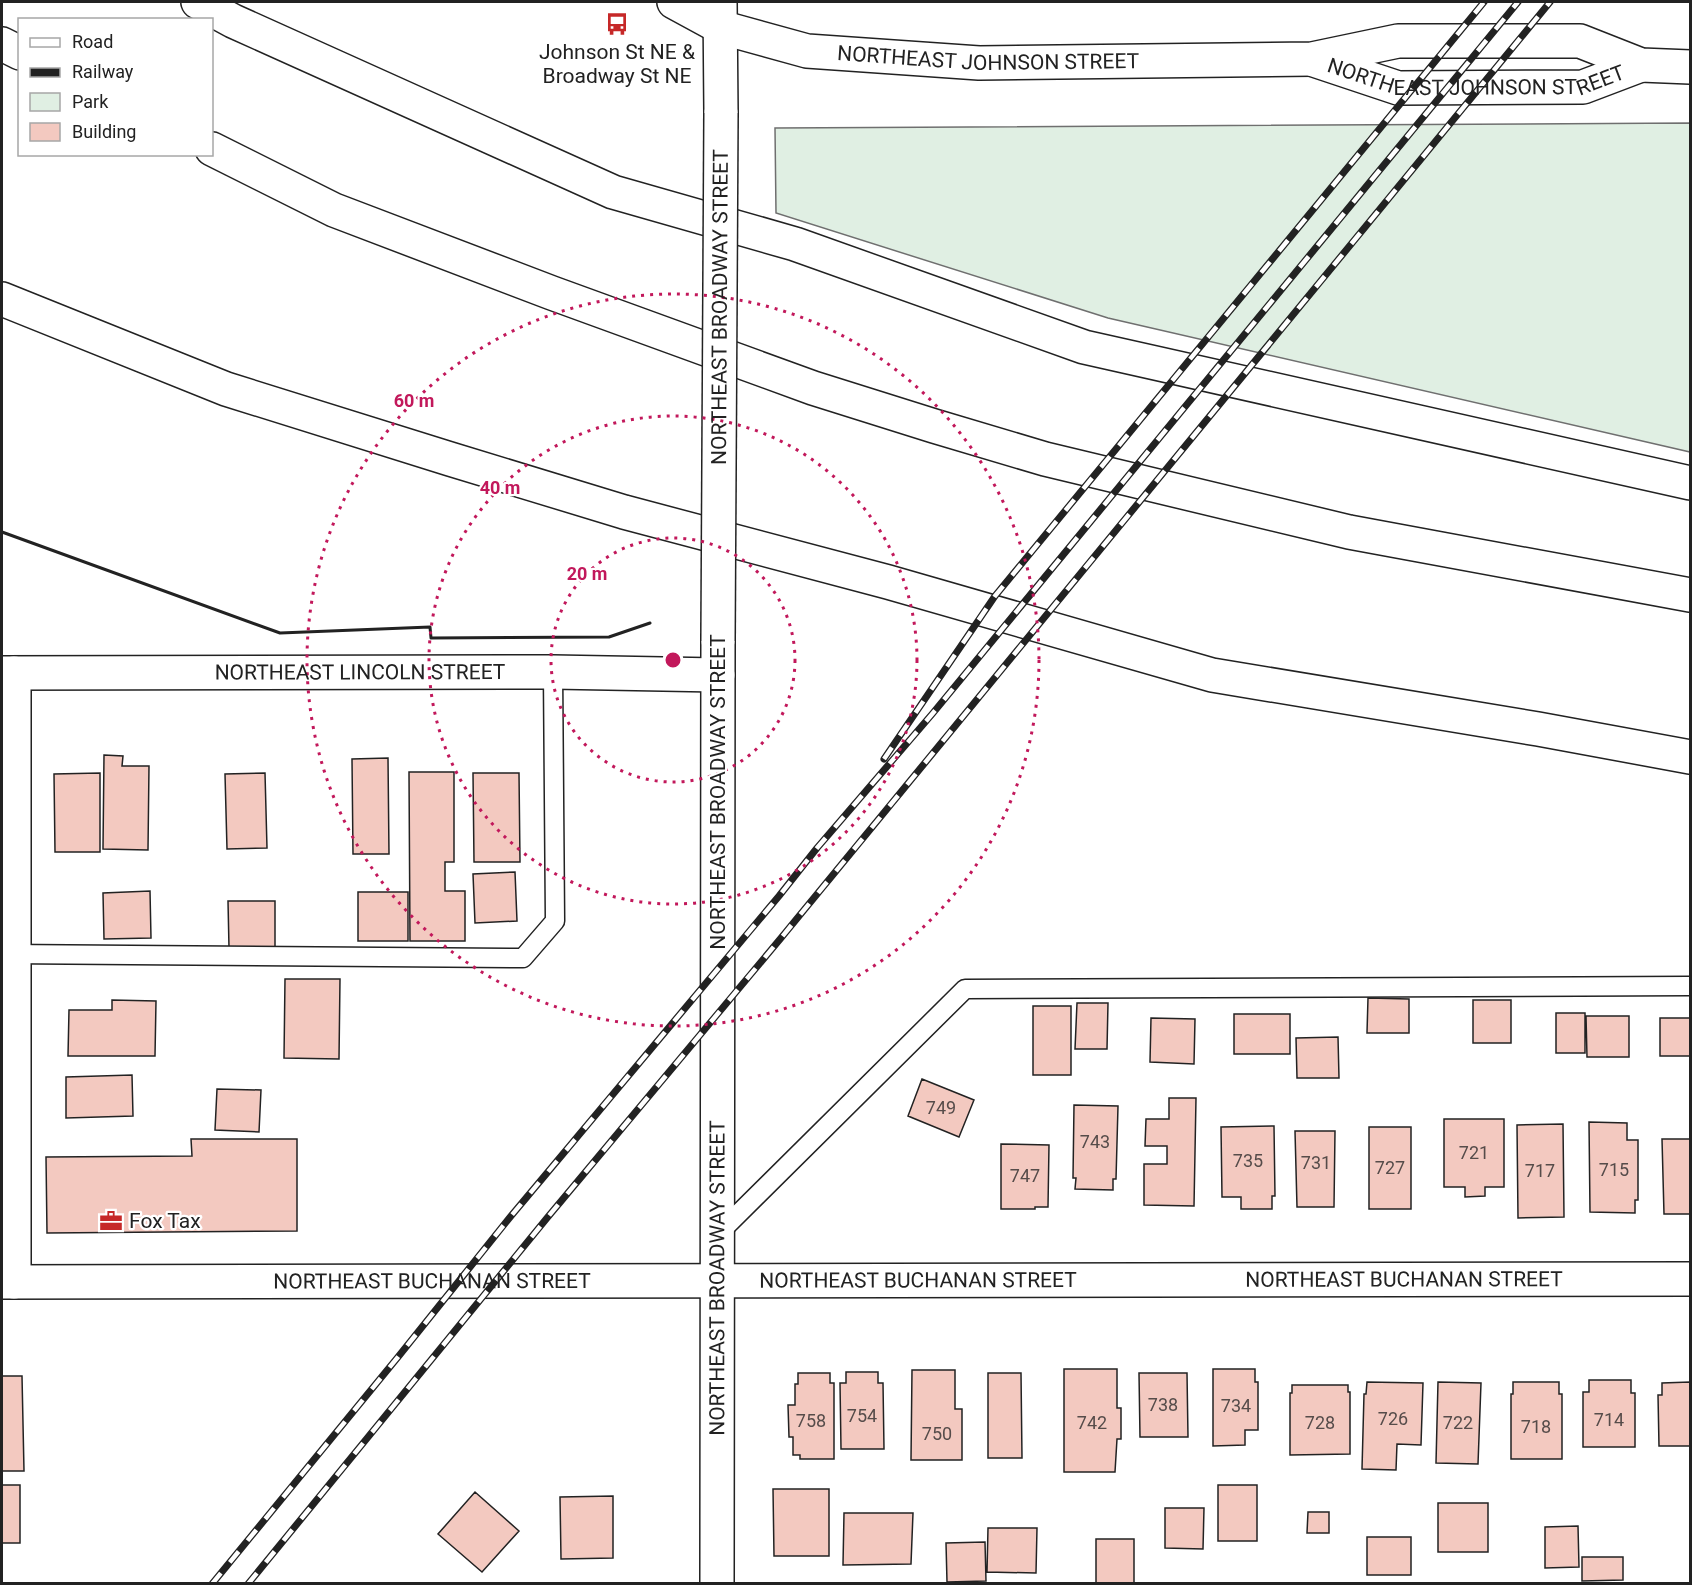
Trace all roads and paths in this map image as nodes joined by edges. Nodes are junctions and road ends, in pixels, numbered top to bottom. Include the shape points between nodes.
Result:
1 (198, 2) edge
2 (674, 2) edge
3 (720, 14) edge
4 (2, 44) edge
5 (18, 52) edge
6 (1312, 59) junction
7 (1641, 65) junction
8 (1690, 67) edge
9 (213, 150) edge
10 (2, 299) edge
11 (1690, 483) edge
12 (1690, 595) edge
13 (553, 672) junction
14 (8, 674) edge
15 (718, 675) junction
16 (1690, 757) edge
17 (8, 954) edge
18 (1690, 986) edge
19 (718, 1234) junction
20 (1690, 1279) edge
21 (8, 1282) edge
22 (718, 1282) junction
23 (717, 1584) edge

1 - 11 main road via 614,192 795,244 1084,347
2 - 3 main road, NORTHEAST JOHNSON STREET
3 - 6 main road, NORTHEAST JOHNSON STREET via 807,51 979,63
3 - 15 main road, NORTHEAST BROADWAY STREET, bridge
4 - 5 main road
6 - 7 main road, NORTHEAST JOHNSON STREET via 1398,41 1580,41
6 - 7 main road, NORTHEAST JOHNSON STREET via 1398,88 1583,87
7 - 8 main road, NORTHEAST JOHNSON STREET
9 - 12 main road via 334,210 508,277 813,388 934,426 1045,459 1349,532
10 - 16 main road via 226,389 450,459 624,513 888,582 1212,675
13 - 14 main road, NORTHEAST LINCOLN STREET
13 - 15 main road, NORTHEAST LINCOLN STREET
13 - 17 lane via 555,921 523,958
14 - 17 main road
15 - 19 main road, NORTHEAST BROADWAY STREET
17 - 21 main road
18 - 19 lane via 965,989
19 - 22 main road, NORTHEAST BROADWAY STREET
20 - 22 main road, NORTHEAST BUCHANAN STREET
21 - 22 main road, NORTHEAST BUCHANAN STREET
22 - 23 main road, NORTHEAST BROADWAY STREET

